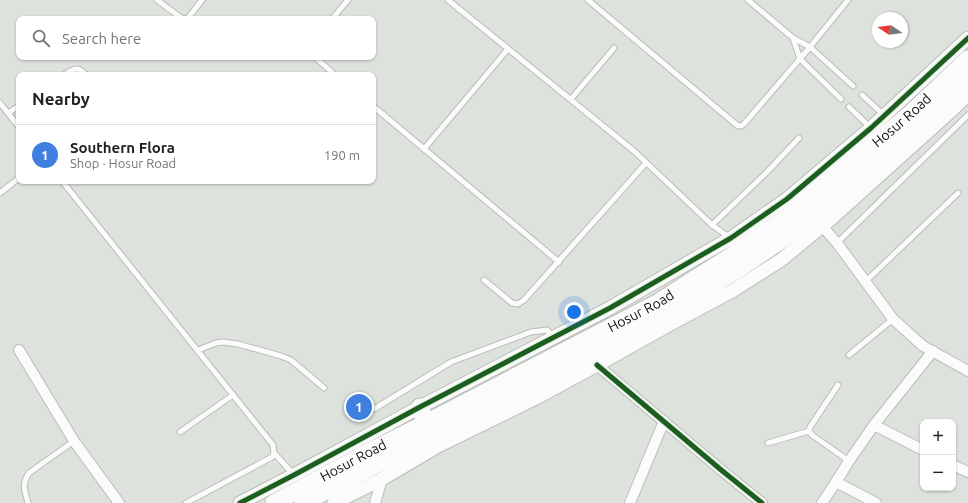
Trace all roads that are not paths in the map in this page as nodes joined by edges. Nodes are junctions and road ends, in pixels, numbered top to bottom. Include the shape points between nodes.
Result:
1 (157, 0) edge
2 (202, 0) edge
3 (348, 0) edge
4 (448, 0) edge
5 (588, 0) edge
6 (748, 0) edge
7 (848, 0) edge
8 (179, 16) edge
9 (190, 16) edge
10 (335, 16) edge
11 (794, 38) junction
12 (968, 38) edge
13 (810, 47) junction
14 (614, 48) dead end
15 (508, 49) junction
16 (800, 59) junction
17 (968, 59) edge
18 (318, 60) edge
19 (69, 72) edge
20 (84, 72) edge
21 (332, 72) edge
22 (968, 76) edge
23 (853, 86) dead end
24 (968, 94) edge
25 (862, 95) dead end
26 (571, 99) junction
27 (841, 99) dead end
28 (0, 103) edge
29 (849, 107) dead end
30 (16, 108) edge
31 (376, 109) edge
32 (8, 113) junction
33 (968, 115) edge
34 (885, 116) junction
35 (16, 123) edge
36 (871, 128) junction
37 (799, 138) dead end
38 (424, 150) junction
39 (646, 163) junction
40 (16, 180) edge
41 (64, 184) edge
42 (0, 193) edge
43 (958, 193) dead end
44 (827, 222) junction
45 (712, 225) junction
46 (731, 238) junction
47 (836, 241) junction
48 (559, 262) junction
49 (484, 280) dead end
50 (866, 281) junction
51 (893, 319) junction
52 (554, 338) junction
53 (19, 350) dead end
54 (198, 350) junction
55 (932, 351) junction
56 (849, 355) dead end
57 (597, 365) junction
58 (968, 371) edge
59 (838, 385) dead end
60 (324, 388) dead end
61 (233, 395) junction
62 (374, 409) dead end
63 (664, 421) junction
64 (874, 425) junction
65 (431, 427) junction
66 (809, 431) junction
67 (180, 432) dead end
68 (74, 441) junction
69 (768, 443) dead end
70 (920, 448) edge
71 (274, 453) junction
72 (849, 460) junction
73 (956, 466) edge
74 (968, 472) edge
75 (294, 475) junction
76 (382, 479) junction
77 (836, 482) junction
78 (28, 503) edge
79 (119, 503) edge
80 (186, 503) edge
81 (240, 503) edge
82 (274, 503) edge
83 (303, 503) edge
84 (334, 503) edge
85 (375, 503) edge
86 (630, 503) edge
87 (762, 503) edge
88 (822, 503) edge
89 (876, 503) edge

1 - 8 lane
2 - 9 lane
3 - 10 lane
4 - 15 lane
5 - 16 lane via 738,126 744,124
6 - 11 lane
7 - 13 lane
11 - 13 lane
11 - 16 lane
12 - 34 street
13 - 16 lane
13 - 23 lane
14 - 26 lane
15 - 26 lane
15 - 38 lane
16 - 27 lane
17 - 65 highway, Hosur Road via 910,114 789,216 728,258 659,302
18 - 21 lane
19 - 20 lane via 75,68
22 - 65 highway, Hosur Road via 825,206 740,268 673,309 526,387
24 - 44 street
25 - 34 lane
26 - 39 lane
28 - 32 lane
29 - 36 lane
30 - 32 lane
31 - 38 lane
32 - 35 lane
33 - 47 lane
34 - 36 street
36 - 46 street via 787,199
37 - 45 lane
38 - 48 lane
39 - 45 lane
39 - 48 lane
40 - 42 lane
41 - 54 lane
43 - 50 lane
44 - 47 street via 836,234
44 - 57 street via 769,268
45 - 46 lane
46 - 52 street
47 - 50 street
48 - 49 lane via 518,304 512,303
50 - 51 street
51 - 55 street
51 - 56 lane
52 - 62 lane via 548,330 531,332 451,362
52 - 65 street
53 - 68 street
54 - 60 lane via 223,342 281,356 295,362
54 - 61 lane
55 - 58 street
55 - 64 street
57 - 63 street
57 - 65 street via 538,397
59 - 66 lane
61 - 67 lane
61 - 71 lane via 273,445
63 - 86 street
63 - 87 street
64 - 70 street
64 - 72 street
65 - 75 street
65 - 76 street
65 - 82 highway, Hosur Road via 376,448
65 - 83 highway, Hosur Road
66 - 69 lane
66 - 72 lane
68 - 78 lane via 29,473 24,485
68 - 79 street
71 - 75 lane
71 - 80 lane via 272,457
72 - 77 street
73 - 74 street
75 - 81 street
76 - 84 street
76 - 85 street
77 - 88 street
77 - 89 street

